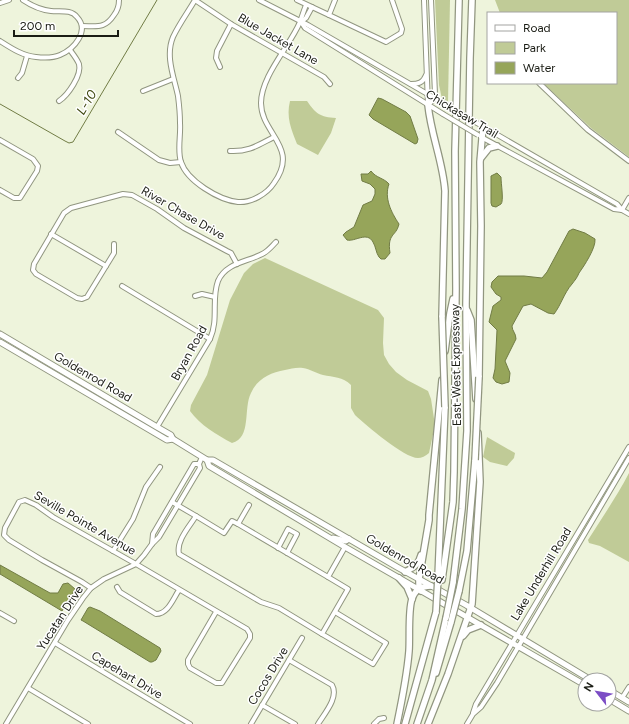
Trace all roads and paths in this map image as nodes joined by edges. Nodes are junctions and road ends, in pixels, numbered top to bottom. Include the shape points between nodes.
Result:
1 (9, 0) edge
2 (23, 0) edge
3 (119, 0) edge
4 (195, 0) edge
5 (259, 0) edge
6 (297, 0) edge
7 (335, 0) edge
8 (392, 0) edge
9 (424, 0) edge
10 (431, 0) edge
11 (459, 0) edge
12 (472, 0) edge
13 (0, 3) edge
14 (306, 5) junction
15 (312, 7) junction
16 (329, 16) junction
17 (300, 22) junction
18 (231, 24) junction
19 (82, 26) junction
20 (0, 41) edge
21 (70, 50) junction
22 (283, 53) junction
23 (28, 56) junction
24 (220, 67) dead end
25 (427, 73) junction
26 (18, 78) dead end
27 (173, 79) junction
28 (330, 84) dead end
29 (411, 84) junction
30 (540, 84) edge
31 (143, 91) dead end
32 (428, 94) junction
33 (435, 98) junction
34 (59, 101) dead end
35 (428, 105) junction
36 (482, 126) junction
37 (118, 132) dead end
38 (480, 136) junction
39 (274, 137) junction
40 (0, 140) edge
41 (497, 146) junction
42 (230, 151) dead end
43 (480, 160) junction
44 (629, 161) edge
45 (181, 162) junction
46 (0, 190) edge
47 (629, 198) edge
48 (622, 210) junction
49 (629, 214) edge
50 (51, 234) junction
51 (276, 242) dead end
52 (114, 244) dead end
53 (237, 264) junction
54 (106, 266) junction
55 (122, 286) dead end
56 (456, 289) junction
57 (195, 296) dead end
58 (215, 297) junction
59 (466, 304) junction
60 (0, 334) edge
61 (3, 338) edge
62 (210, 339) junction
63 (13, 342) junction
64 (1, 343) edge
65 (89, 386) junction
66 (79, 389) junction
67 (98, 392) junction
68 (88, 394) junction
69 (145, 427) junction
70 (157, 427) junction
71 (167, 433) junction
72 (173, 439) junction
73 (629, 447) edge
74 (629, 458) edge
75 (205, 459) junction
76 (199, 464) junction
77 (160, 467) dead end
78 (610, 479) junction
79 (615, 482) junction
80 (172, 502) junction
81 (249, 505) dead end
82 (178, 506) junction
83 (429, 515) junction
84 (196, 516) junction
85 (238, 524) junction
86 (332, 538) junction
87 (349, 539) junction
88 (152, 544) junction
89 (360, 546) junction
90 (345, 547) junction
91 (278, 548) junction
92 (113, 551) junction
93 (286, 553) junction
94 (136, 564) junction
95 (405, 572) junction
96 (328, 577) junction
97 (399, 578) junction
98 (440, 578) junction
99 (419, 579) junction
100 (431, 586) junction
101 (117, 587) dead end
102 (91, 588) junction
103 (419, 589) junction
104 (179, 590) junction
105 (412, 599) junction
106 (471, 608) junction
107 (216, 612) junction
108 (335, 612) junction
109 (0, 613) edge
110 (468, 618) junction
111 (14, 621) dead end
112 (481, 625) junction
113 (322, 634) junction
114 (516, 636) junction
115 (302, 638) dead end
116 (461, 640) junction
117 (522, 640) junction
118 (512, 642) junction
119 (55, 643) junction
120 (519, 646) junction
121 (289, 660) junction
122 (577, 672) edge
123 (432, 680) junction
124 (577, 680) edge
125 (629, 687) edge
126 (28, 688) junction
127 (617, 695) edge
128 (622, 698) junction
129 (617, 699) edge
130 (629, 702) edge
131 (617, 704) edge
132 (262, 705) junction
133 (628, 710) edge
134 (473, 714) junction
135 (384, 718) dead end
136 (6, 724) edge
137 (88, 724) edge
138 (190, 724) edge
139 (251, 724) edge
140 (295, 724) edge
141 (318, 724) edge
142 (374, 724) edge
143 (397, 724) edge
144 (405, 724) edge
145 (417, 724) edge
146 (428, 724) edge
147 (467, 724) edge

1 - 13 street
2 - 19 street via 32,6 52,11 67,11 77,16
3 - 19 street via 119,6 109,23 104,26
4 - 18 street, Blue Jacket Lane
4 - 27 street via 173,38 170,53
5 - 17 street, Chickasaw Trail
6 - 14 street
7 - 16 street
8 - 16 street via 402,29 401,33 387,42
9 - 25 street
10 - 33 street
11 - 56 highway, East-West Expressway via 455,151
12 - 59 highway, East-West Expressway
14 - 15 street
14 - 17 street
15 - 16 street
15 - 17 street via 306,18
17 - 22 street
17 - 29 street, Chickasaw Trail
17 - 35 street, Chickasaw Trail via 305,28
18 - 22 street, Blue Jacket Lane
18 - 24 street via 217,51 216,58
19 - 21 street via 81,34
20 - 23 street
21 - 23 street via 48,58
21 - 34 street via 79,64 78,76 66,96
22 - 28 street, Blue Jacket Lane via 324,77
22 - 39 street via 264,85 261,96 261,112
23 - 26 street
25 - 29 street via 420,83
25 - 32 street
27 - 31 street
27 - 45 street via 180,123
29 - 32 street, Chickasaw Trail
30 - 44 street via 588,130
32 - 33 street, Chickasaw Trail
32 - 35 street
33 - 35 street
33 - 36 street, Chickasaw Trail, bridge
35 - 38 street, Chickasaw Trail, bridge
35 - 98 highway, bridge via 446,191 442,317 445,407
36 - 38 highway
36 - 48 street, Chickasaw Trail via 617,204
37 - 45 street via 159,160
38 - 41 street, Chickasaw Trail
38 - 43 highway
39 - 42 street via 252,149
39 - 45 street via 283,155 282,170 274,184 251,201 238,202 217,195 192,180
40 - 46 street via 33,159 38,166 20,198 14,198
41 - 43 highway via 486,150
41 - 48 street, Chickasaw Trail via 614,209
43 - 123 highway, bridge via 479,377 467,551 438,670
47 - 48 street
48 - 49 street, Chickasaw Trail
50 - 53 street, River Chase Drive via 71,208 123,194 132,195 184,228 227,250
50 - 54 street
50 - 54 street, River Chase Drive via 33,270 77,298 88,297
51 - 53 street, Bryan Road via 263,254
52 - 54 street, River Chase Drive via 114,252
53 - 58 street, Bryan Road via 219,279
55 - 62 street
56 - 83 highway via 446,342
56 - 98 highway, East-West Expressway via 453,502
57 - 58 street via 202,294
58 - 62 street, Bryan Road via 215,325
59 - 106 highway via 471,320 480,482
59 - 123 highway, East-West Expressway, bridge via 467,431 462,509 453,584
60 - 61 main road, Goldenrod Road
61 - 63 main road, Goldenrod Road
62 - 70 street, Bryan Road
63 - 64 main road
63 - 65 main road, Goldenrod Road
64 - 66 main road, Goldenrod Road
65 - 66 main road
65 - 67 main road, Goldenrod Road
66 - 68 main road, Goldenrod Road
67 - 68 main road
67 - 70 main road, Goldenrod Road
68 - 69 main road, Goldenrod Road
69 - 71 main road via 149,426 161,434
69 - 72 main road, Goldenrod Road via 167,440
70 - 71 main road, Goldenrod Road
71 - 72 main road, Goldenrod Road
72 - 75 main road, Goldenrod Road
73 - 78 street, Lake Underhill Road
74 - 79 street, Lake Underhill Road
75 - 76 street, Yucatan Drive
75 - 86 main road, Goldenrod Road via 209,466
75 - 87 main road, Goldenrod Road via 213,460
76 - 80 street, Yucatan Drive via 194,464
76 - 82 street, Yucatan Drive via 200,468
77 - 92 street via 146,487 132,519
78 - 79 street
78 - 114 street, Lake Underhill Road
79 - 117 street, Lake Underhill Road
80 - 82 street
80 - 88 street, Yucatan Drive via 153,534
81 - 85 street
82 - 84 street
82 - 88 street, Yucatan Drive
83 - 95 highway via 420,560 412,569
83 - 99 highway
84 - 85 street via 224,533 232,521
84 - 113 street via 180,542 179,554
85 - 91 street
86 - 87 main road via 346,541
86 - 90 main road, Goldenrod Road
87 - 89 main road, Goldenrod Road
88 - 94 street, Yucatan Drive
89 - 90 main road via 350,544
89 - 95 main road, Goldenrod Road
90 - 96 street
90 - 97 main road, Goldenrod Road
91 - 93 street
91 - 93 street via 288,529 297,534
92 - 94 street, Seville Pointe Avenue
92 - 102 street, Seville Pointe Avenue via 36,505 25,500 19,502 4,535
93 - 96 street
94 - 102 street, Yucatan Drive
94 - 104 street, Seville Pointe Avenue
95 - 99 main road, Goldenrod Road
96 - 108 street via 348,589
97 - 103 main road, Goldenrod Road
97 - 105 highway via 407,587
98 - 144 highway, East-West Expressway, bridge via 436,612
99 - 100 main road, Goldenrod Road
99 - 103 highway
100 - 103 highway
100 - 106 main road, Goldenrod Road
101 - 104 street via 120,592 156,614 165,612
102 - 119 street, Yucatan Drive
103 - 105 highway
103 - 110 main road, Goldenrod Road
104 - 107 street, Seville Pointe Avenue
105 - 143 highway via 409,652
106 - 110 highway
106 - 114 main road, Goldenrod Road
107 - 107 street, Seville Pointe Avenue via 247,629 250,634 222,683 216,683 190,668 188,664
108 - 113 street
108 - 113 street via 386,643 373,664
109 - 111 street
110 - 112 main road, Goldenrod Road
110 - 116 highway
112 - 116 highway via 468,630
112 - 118 main road, Goldenrod Road
114 - 117 main road, Goldenrod Road
114 - 118 street, Lake Underhill Road
115 - 121 street, Cocos Drive
116 - 146 highway
117 - 120 street, Lake Underhill Road
117 - 122 main road, Goldenrod Road
118 - 120 main road, Goldenrod Road
118 - 134 street, Lake Underhill Road via 476,704
119 - 126 street, Yucatan Drive
119 - 138 street, Capehart Drive
120 - 124 main road, Goldenrod Road
120 - 134 street, Lake Underhill Road via 491,693
121 - 132 street, Cocos Drive
121 - 141 street via 332,685 334,696
123 - 145 highway, East-West Expressway
125 - 128 street
126 - 136 street, Yucatan Drive
126 - 137 street
127 - 128 main road
128 - 129 main road
128 - 130 main road
131 - 133 main road
132 - 139 street, Cocos Drive
132 - 140 street
134 - 147 street, Lake Underhill Road
135 - 142 street

